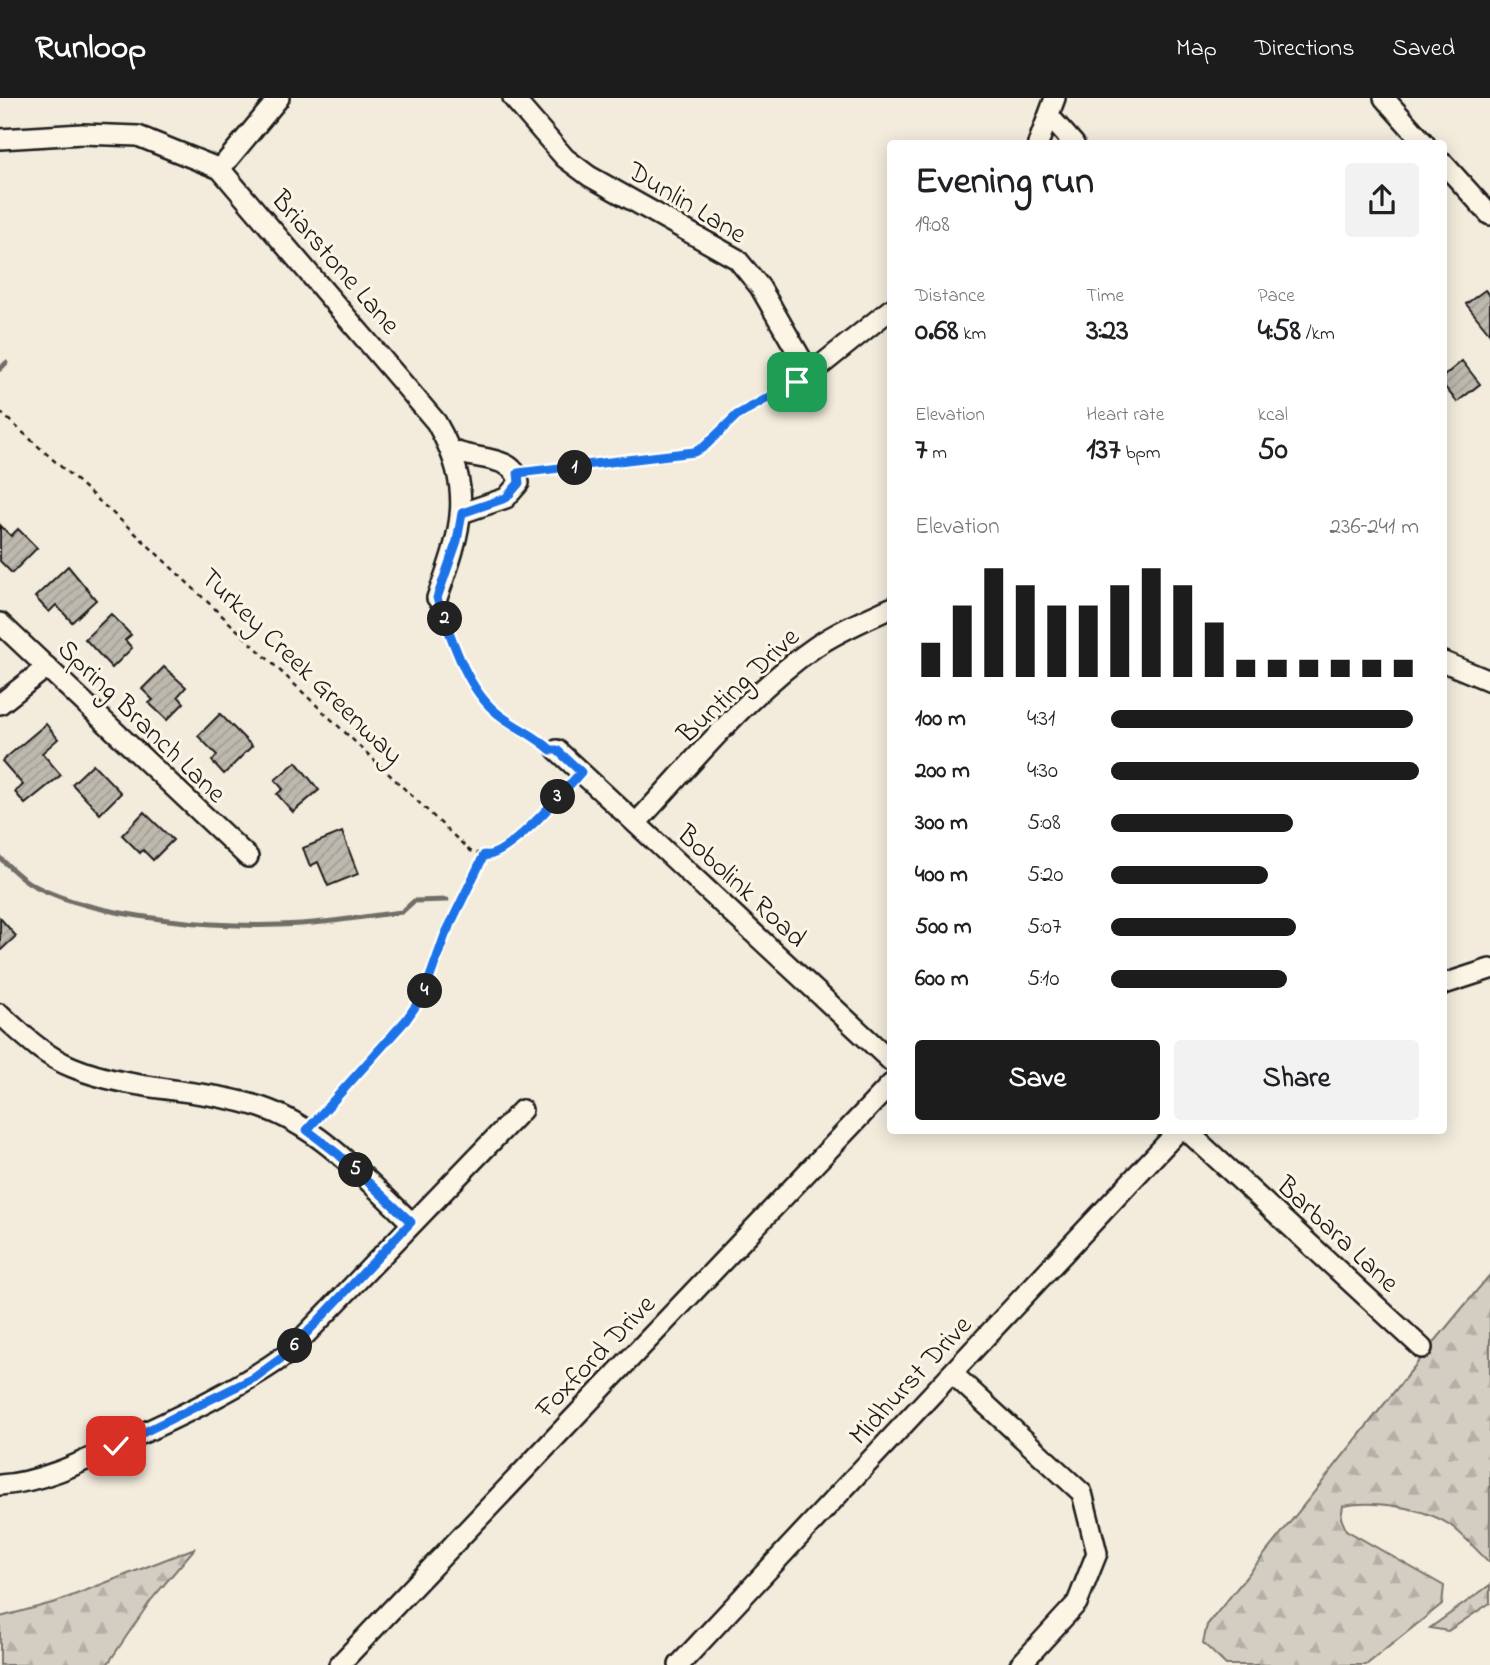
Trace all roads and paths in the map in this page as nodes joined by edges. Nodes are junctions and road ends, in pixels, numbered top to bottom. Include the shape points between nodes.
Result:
1 (279, 98) edge
2 (513, 98) edge
3 (1384, 98) edge
4 (1052, 107) edge
5 (0, 139) edge
6 (1040, 140) edge
7 (1072, 140) edge
8 (1421, 140) edge
9 (1447, 167) edge
10 (220, 169) junction
11 (1490, 215) edge
12 (887, 312) edge
13 (810, 374) junction
14 (786, 389) joint
15 (0, 412) edge
16 (452, 450) junction
17 (518, 473) junction
18 (462, 513) junction
19 (437, 598) joint
20 (887, 610) edge
21 (0, 623) edge
22 (1447, 663) edge
23 (47, 667) junction
24 (1490, 681) edge
25 (0, 704) edge
26 (557, 750) joint
27 (581, 772) junction
28 (636, 823) junction
29 (484, 855) junction
30 (248, 858) dead end
31 (1490, 969) edge
32 (1447, 983) edge
33 (0, 1014) edge
34 (8, 1034) edge
35 (887, 1057) edge
36 (887, 1088) edge
37 (522, 1110) dead end
38 (307, 1130) junction
39 (1175, 1134) edge
40 (1190, 1134) edge
41 (411, 1222) junction
42 (1422, 1348) dead end
43 (953, 1374) junction
44 (0, 1485) edge
45 (339, 1665) edge
46 (679, 1665) edge
47 (1020, 1665) edge

1 - 10 street
2 - 13 street, Dunlin Lane via 565,158 589,176 737,259 760,286
3 - 8 street
4 - 6 street
4 - 7 street
5 - 10 street, Briarstone Lane via 138,136
9 - 11 street
10 - 16 street, Briarstone Lane via 436,422
12 - 13 street
13 - 14 street
14 - 17 path via 737,415 694,452
15 - 29 path, Turkey Creek Greenway via 136,534 470,851
16 - 17 street via 509,465
16 - 18 street, Briarstone Lane
17 - 18 street via 519,483 506,498
18 - 19 street, Briarstone Lane
19 - 26 path via 463,662 486,701 508,722
20 - 28 street, Bunting Drive via 797,660
21 - 23 street, Spring Branch Lane
22 - 24 street
23 - 25 street
23 - 30 street, Spring Branch Lane
26 - 27 street, Bobolink Road
27 - 28 street, Bobolink Road
27 - 29 path via 501,852
28 - 35 street, Bobolink Road
29 - 38 path via 445,935 424,994
31 - 32 street
33 - 34 street
34 - 38 street via 71,1067 112,1080 209,1093 262,1107
36 - 45 street, Foxford Drive
37 - 41 street
38 - 41 street
39 - 43 street, Midhurst Drive
40 - 42 street, Barbara Lane
41 - 44 street via 287,1354 254,1378 64,1470
43 - 46 street, Midhurst Drive
43 - 47 street via 1082,1493 1097,1553 1077,1604

